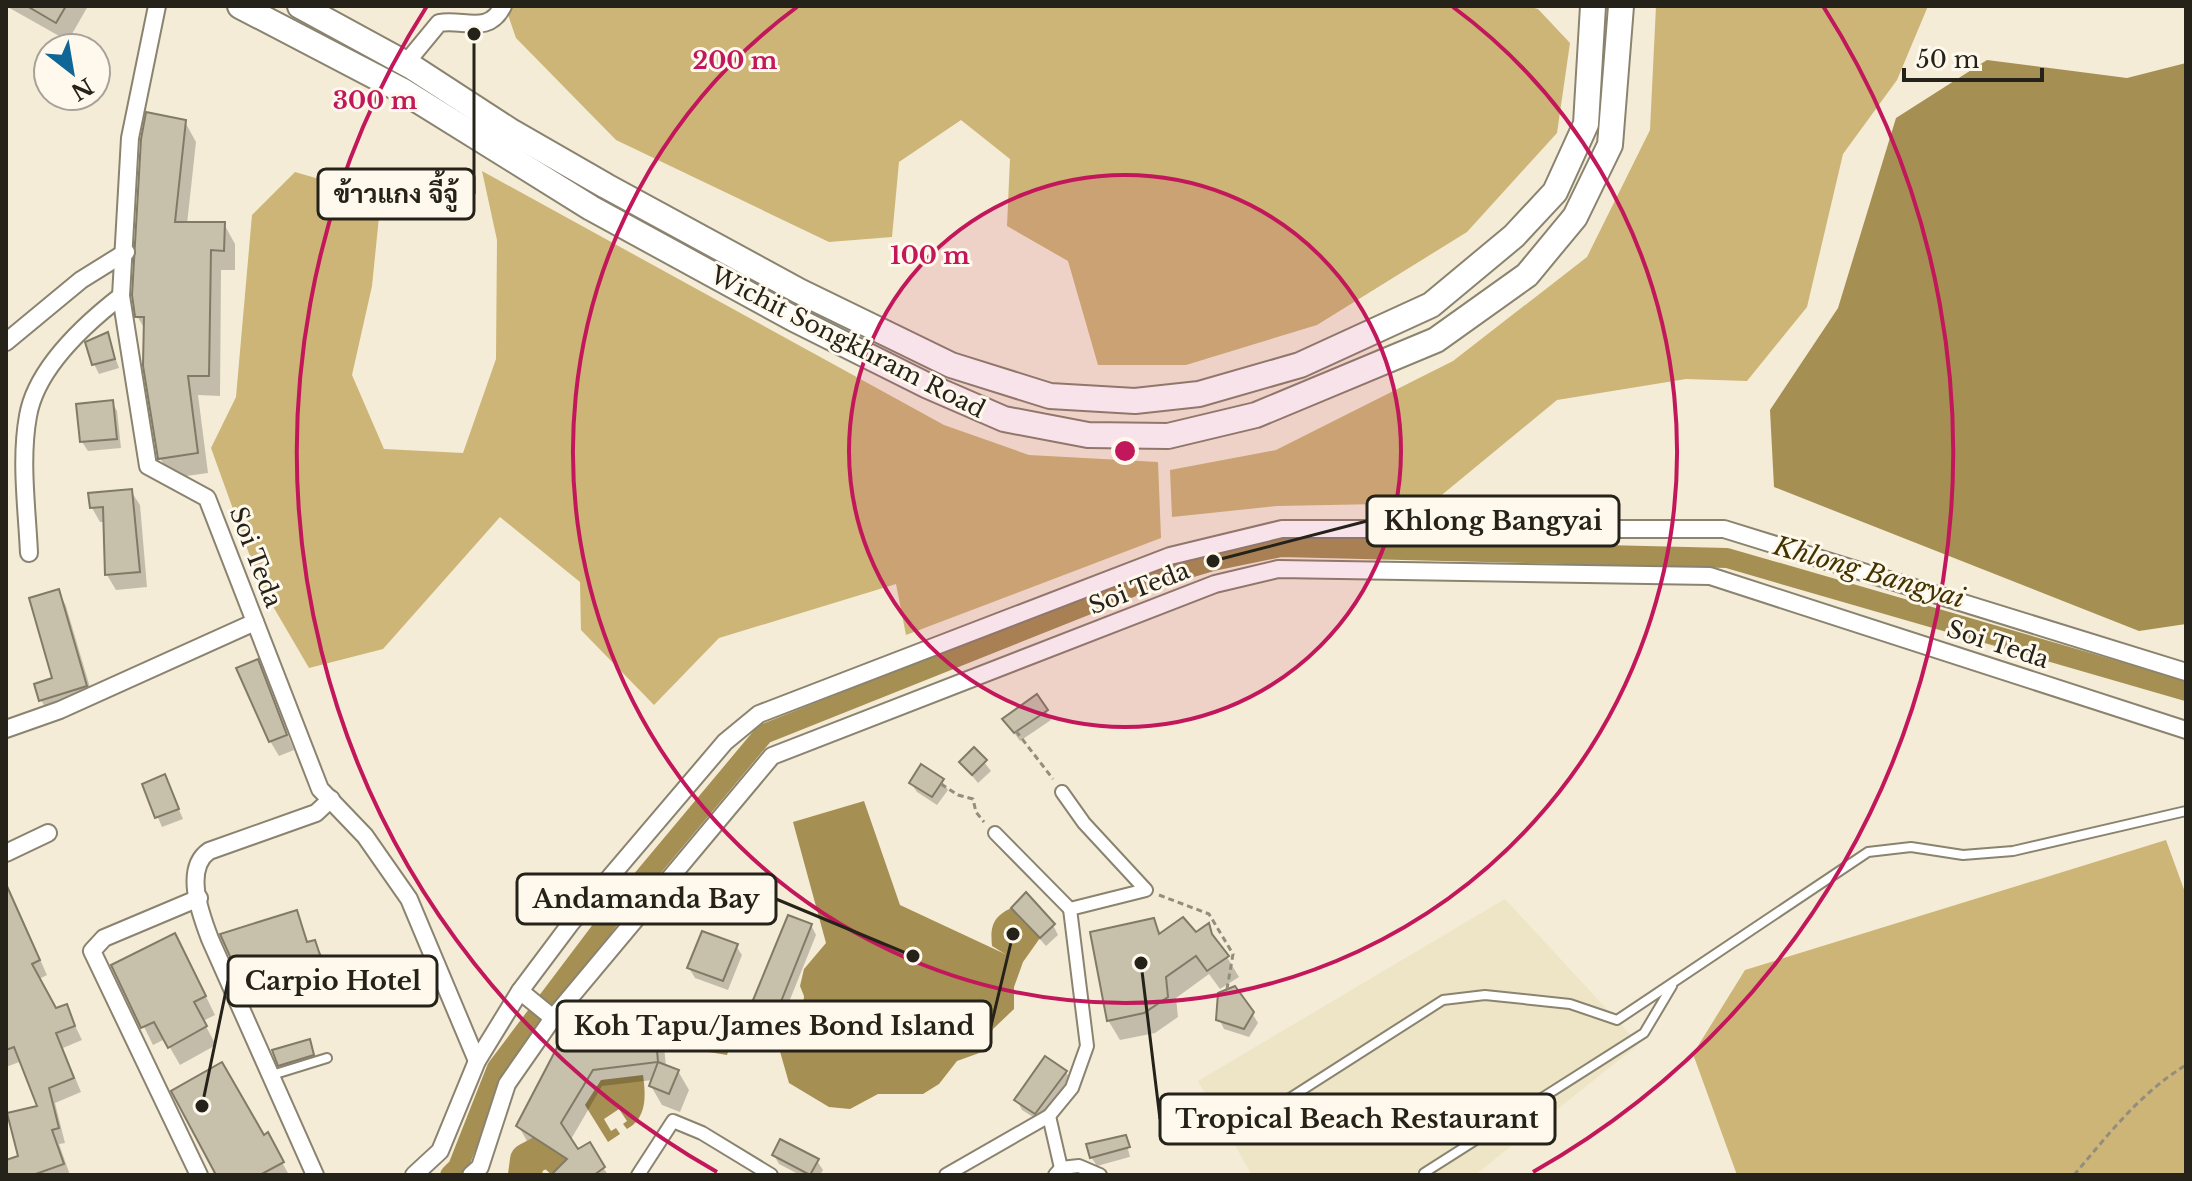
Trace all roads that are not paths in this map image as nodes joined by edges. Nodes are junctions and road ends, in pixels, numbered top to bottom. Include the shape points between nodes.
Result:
1 (157, 6) edge
2 (240, 6) edge
3 (503, 6) edge
4 (1593, 6) edge
5 (1621, 6) edge
6 (306, 8) edge
7 (406, 63) junction
8 (126, 252) junction
9 (121, 296) junction
10 (6, 342) edge
11 (29, 553) dead end
12 (255, 622) junction
13 (2186, 672) edge
14 (6, 729) edge
15 (2186, 730) edge
16 (1062, 792) road end
17 (331, 799) junction
18 (2186, 811) edge
19 (48, 833) dead end
20 (995, 833) road end
21 (6, 853) edge
22 (199, 898) junction
23 (1070, 909) junction
24 (1674, 982) junction
25 (520, 991) junction
26 (553, 1018) junction
27 (327, 1058) dead end
28 (477, 1061) junction
29 (272, 1075) junction
30 (1268, 1112) dead end
31 (1049, 1116) junction
32 (1058, 1172) edge
33 (1424, 1173) edge
34 (638, 1174) edge
35 (199, 1175) edge
36 (315, 1175) edge
37 (414, 1175) edge
38 (471, 1175) edge
39 (769, 1175) edge
40 (946, 1175) edge
41 (1100, 1175) edge

1 - 8 street, Soi Teda via 130,138
2 - 5 main road, Wichit Songkhram Road via 403,91 591,208 928,386 1004,419 1088,435 1168,436 1256,415 1436,340 1527,275 1575,217 1610,145
3 - 7 street via 482,25 439,23
4 - 7 main road, Wichit Songkhram Road via 1586,124 1555,192 1514,236 1431,305 1300,365 1199,394 1135,401 1050,396 951,365 799,291 620,193
6 - 7 main road, Wichit Songkhram Road
8 - 9 street, Soi Teda
8 - 10 street via 81,280
9 - 11 street via 61,355 33,399 25,443
9 - 12 street, Soi Teda via 148,466 207,498
12 - 14 street
12 - 17 street, Soi Teda via 320,789
13 - 25 street via 1724,529 1282,529 1170,556 759,714 725,742
15 - 26 street, Soi Teda via 1710,576 1278,569 1215,584 772,756
16 - 23 street via 1146,890
17 - 22 street via 316,813 204,854 196,871
17 - 28 street, Soi Teda via 365,836 409,899
18 - 24 lane via 2013,851 1963,855 1911,847 1868,852
19 - 21 street
20 - 23 street
22 - 29 street via 215,952
22 - 35 street via 104,938 92,951
23 - 31 street via 1087,1046 1072,1088
24 - 30 lane via 1617,1020 1570,1004 1485,995 1443,1000
24 - 33 lane via 1644,1033
25 - 26 street
25 - 28 street
26 - 38 street, Soi Teda via 507,1084 480,1167
27 - 29 lane
28 - 37 street via 440,1151
29 - 36 street
31 - 32 street
31 - 40 street
32 - 41 street via 1079,1166
34 - 39 street via 673,1121

